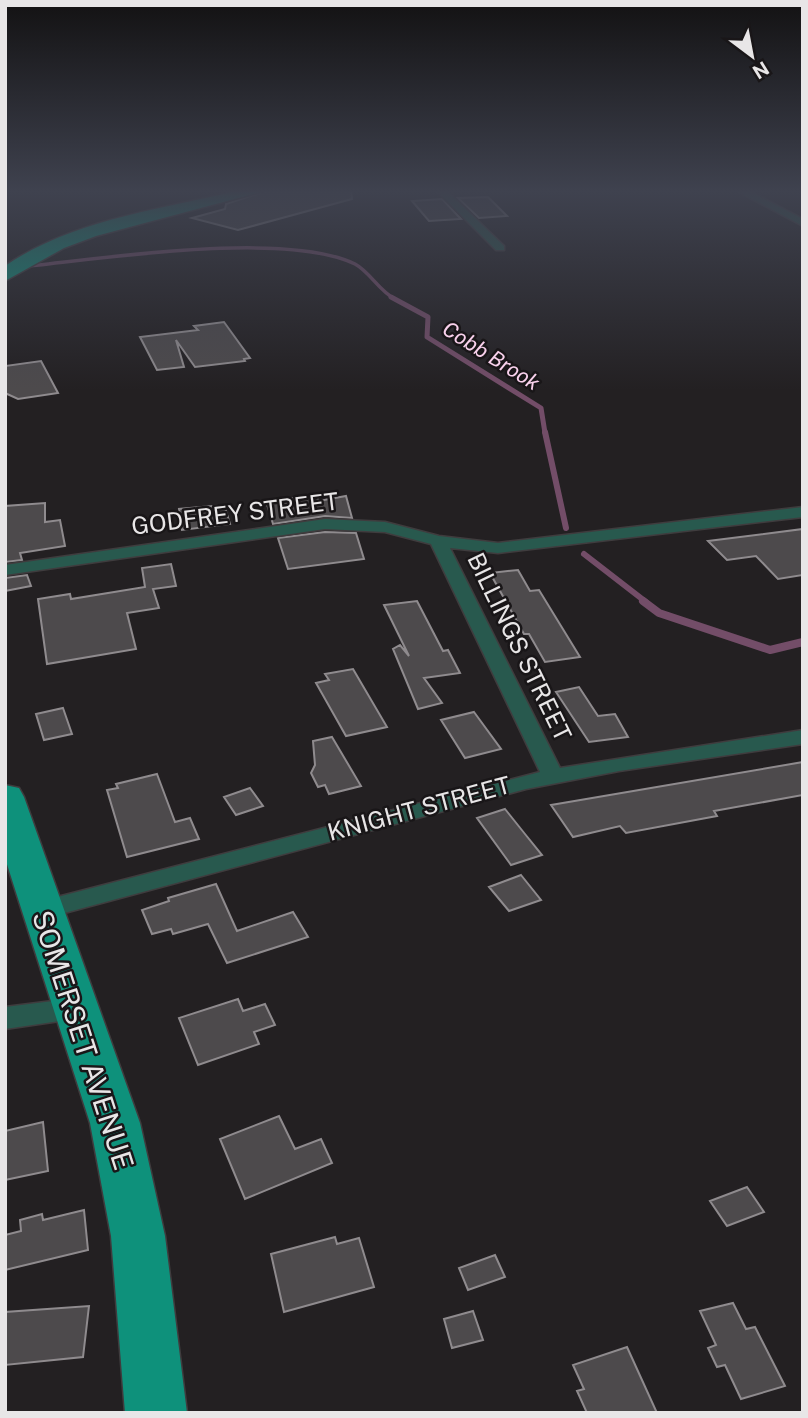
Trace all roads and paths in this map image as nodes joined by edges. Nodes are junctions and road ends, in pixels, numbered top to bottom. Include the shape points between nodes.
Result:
1 (41, 257) edge
2 (11, 271) edge
3 (803, 512) edge
4 (438, 541) junction
5 (5, 570) edge
6 (803, 737) edge
7 (553, 776) junction
8 (5, 797) edge
9 (42, 911) junction
10 (77, 1009) junction
11 (5, 1017) edge
12 (156, 1413) edge

1 - 2 main road
3 - 4 street, GODFREY STREET via 526,546 478,547
4 - 5 street, GODFREY STREET via 385,527 325,524
4 - 7 street, BILLINGS STREET
6 - 7 street, KNIGHT STREET
7 - 9 street, KNIGHT STREET
8 - 9 main road, SOMERSET AVENUE
9 - 10 main road, SOMERSET AVENUE
10 - 11 street
10 - 12 main road, SOMERSET AVENUE via 114,1123 131,1195

